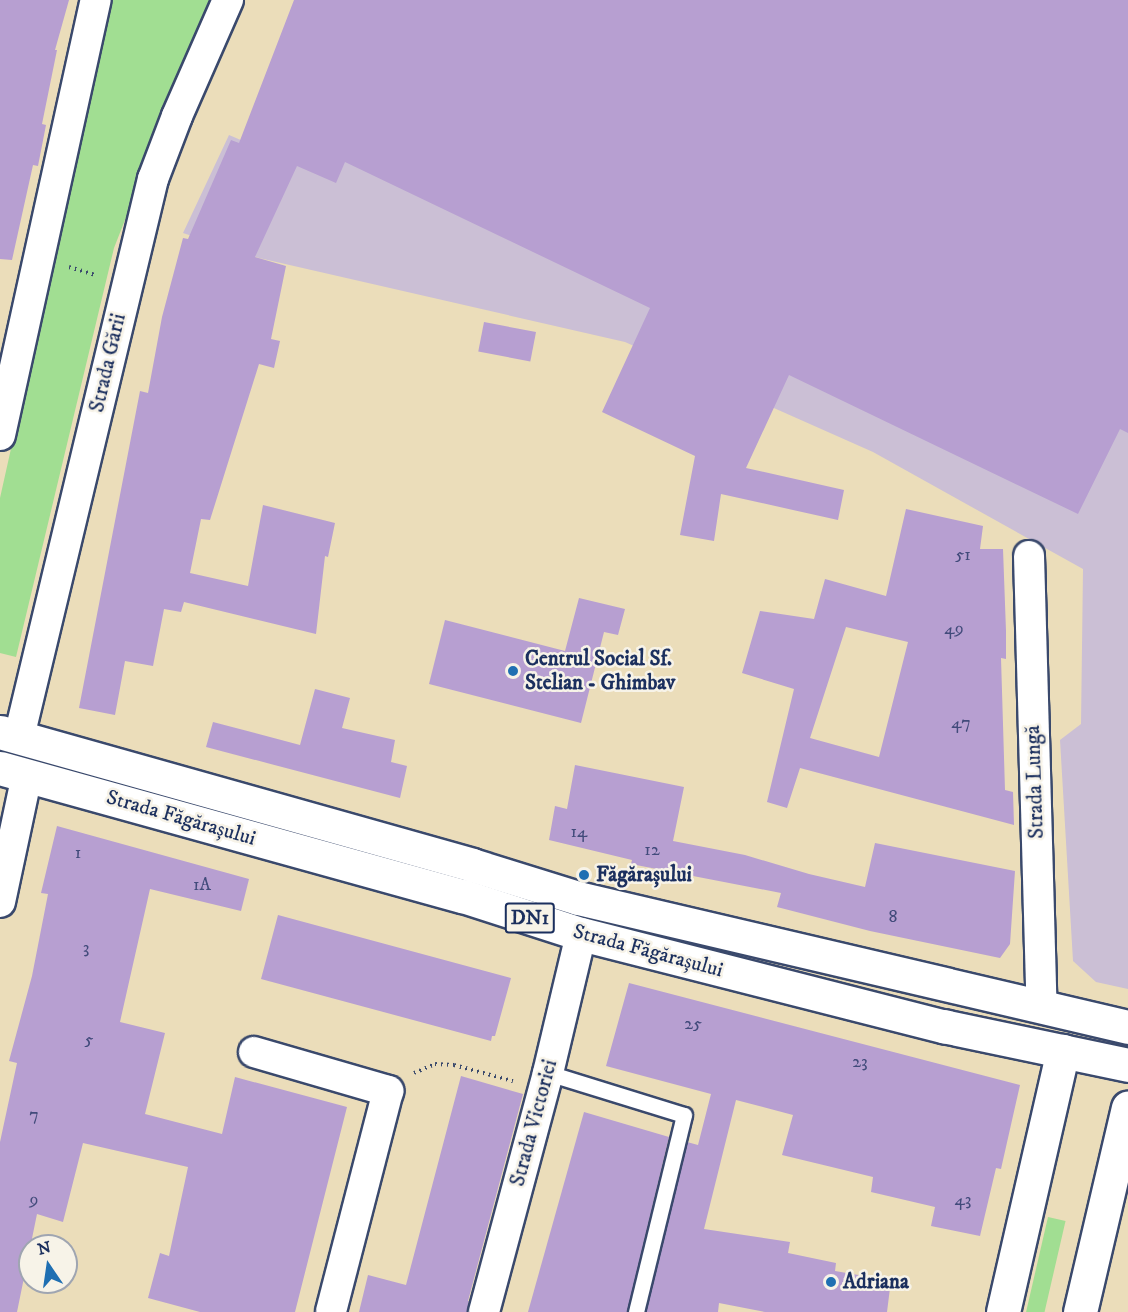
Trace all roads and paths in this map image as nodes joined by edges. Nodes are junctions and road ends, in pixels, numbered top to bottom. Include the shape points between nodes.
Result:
1 (96, 0) edge
2 (228, 0) edge
3 (39, 260) junction
4 (127, 283) junction
5 (0, 435) edge
6 (1029, 556) dead end
7 (10, 734) edge
8 (14, 771) edge
9 (0, 902) edge
10 (580, 934) junction
11 (1042, 1008) junction
12 (1128, 1027) edge
13 (1064, 1051) junction
14 (254, 1052) dead end
15 (1128, 1065) edge
16 (545, 1081) junction
17 (388, 1091) junction
18 (1128, 1108) edge
19 (331, 1312) edge
20 (484, 1312) edge
21 (636, 1312) edge
22 (1003, 1312) edge
23 (1080, 1312) edge

1 - 3 street
2 - 4 street, Strada Gării via 153,180
3 - 4 path
3 - 5 street
4 - 7 street, Strada Gării
6 - 11 street, Strada Lungă
7 - 11 main road, Strada Făgărașului / DN1 via 578,898
8 - 9 street
8 - 10 main road, Strada Făgărașului / DN1 via 463,896
10 - 13 main road, Strada Făgărașului / DN1 via 944,1026
10 - 16 street, Strada Victoriei
11 - 12 main road, Strada Făgărașului / DN1
13 - 15 main road, Strada Făgărașului / DN1
13 - 22 main road
14 - 17 street
16 - 17 path via 435,1064 419,1069
16 - 20 street, Strada Victoriei
16 - 21 lane via 684,1115
17 - 19 street
18 - 23 main road

